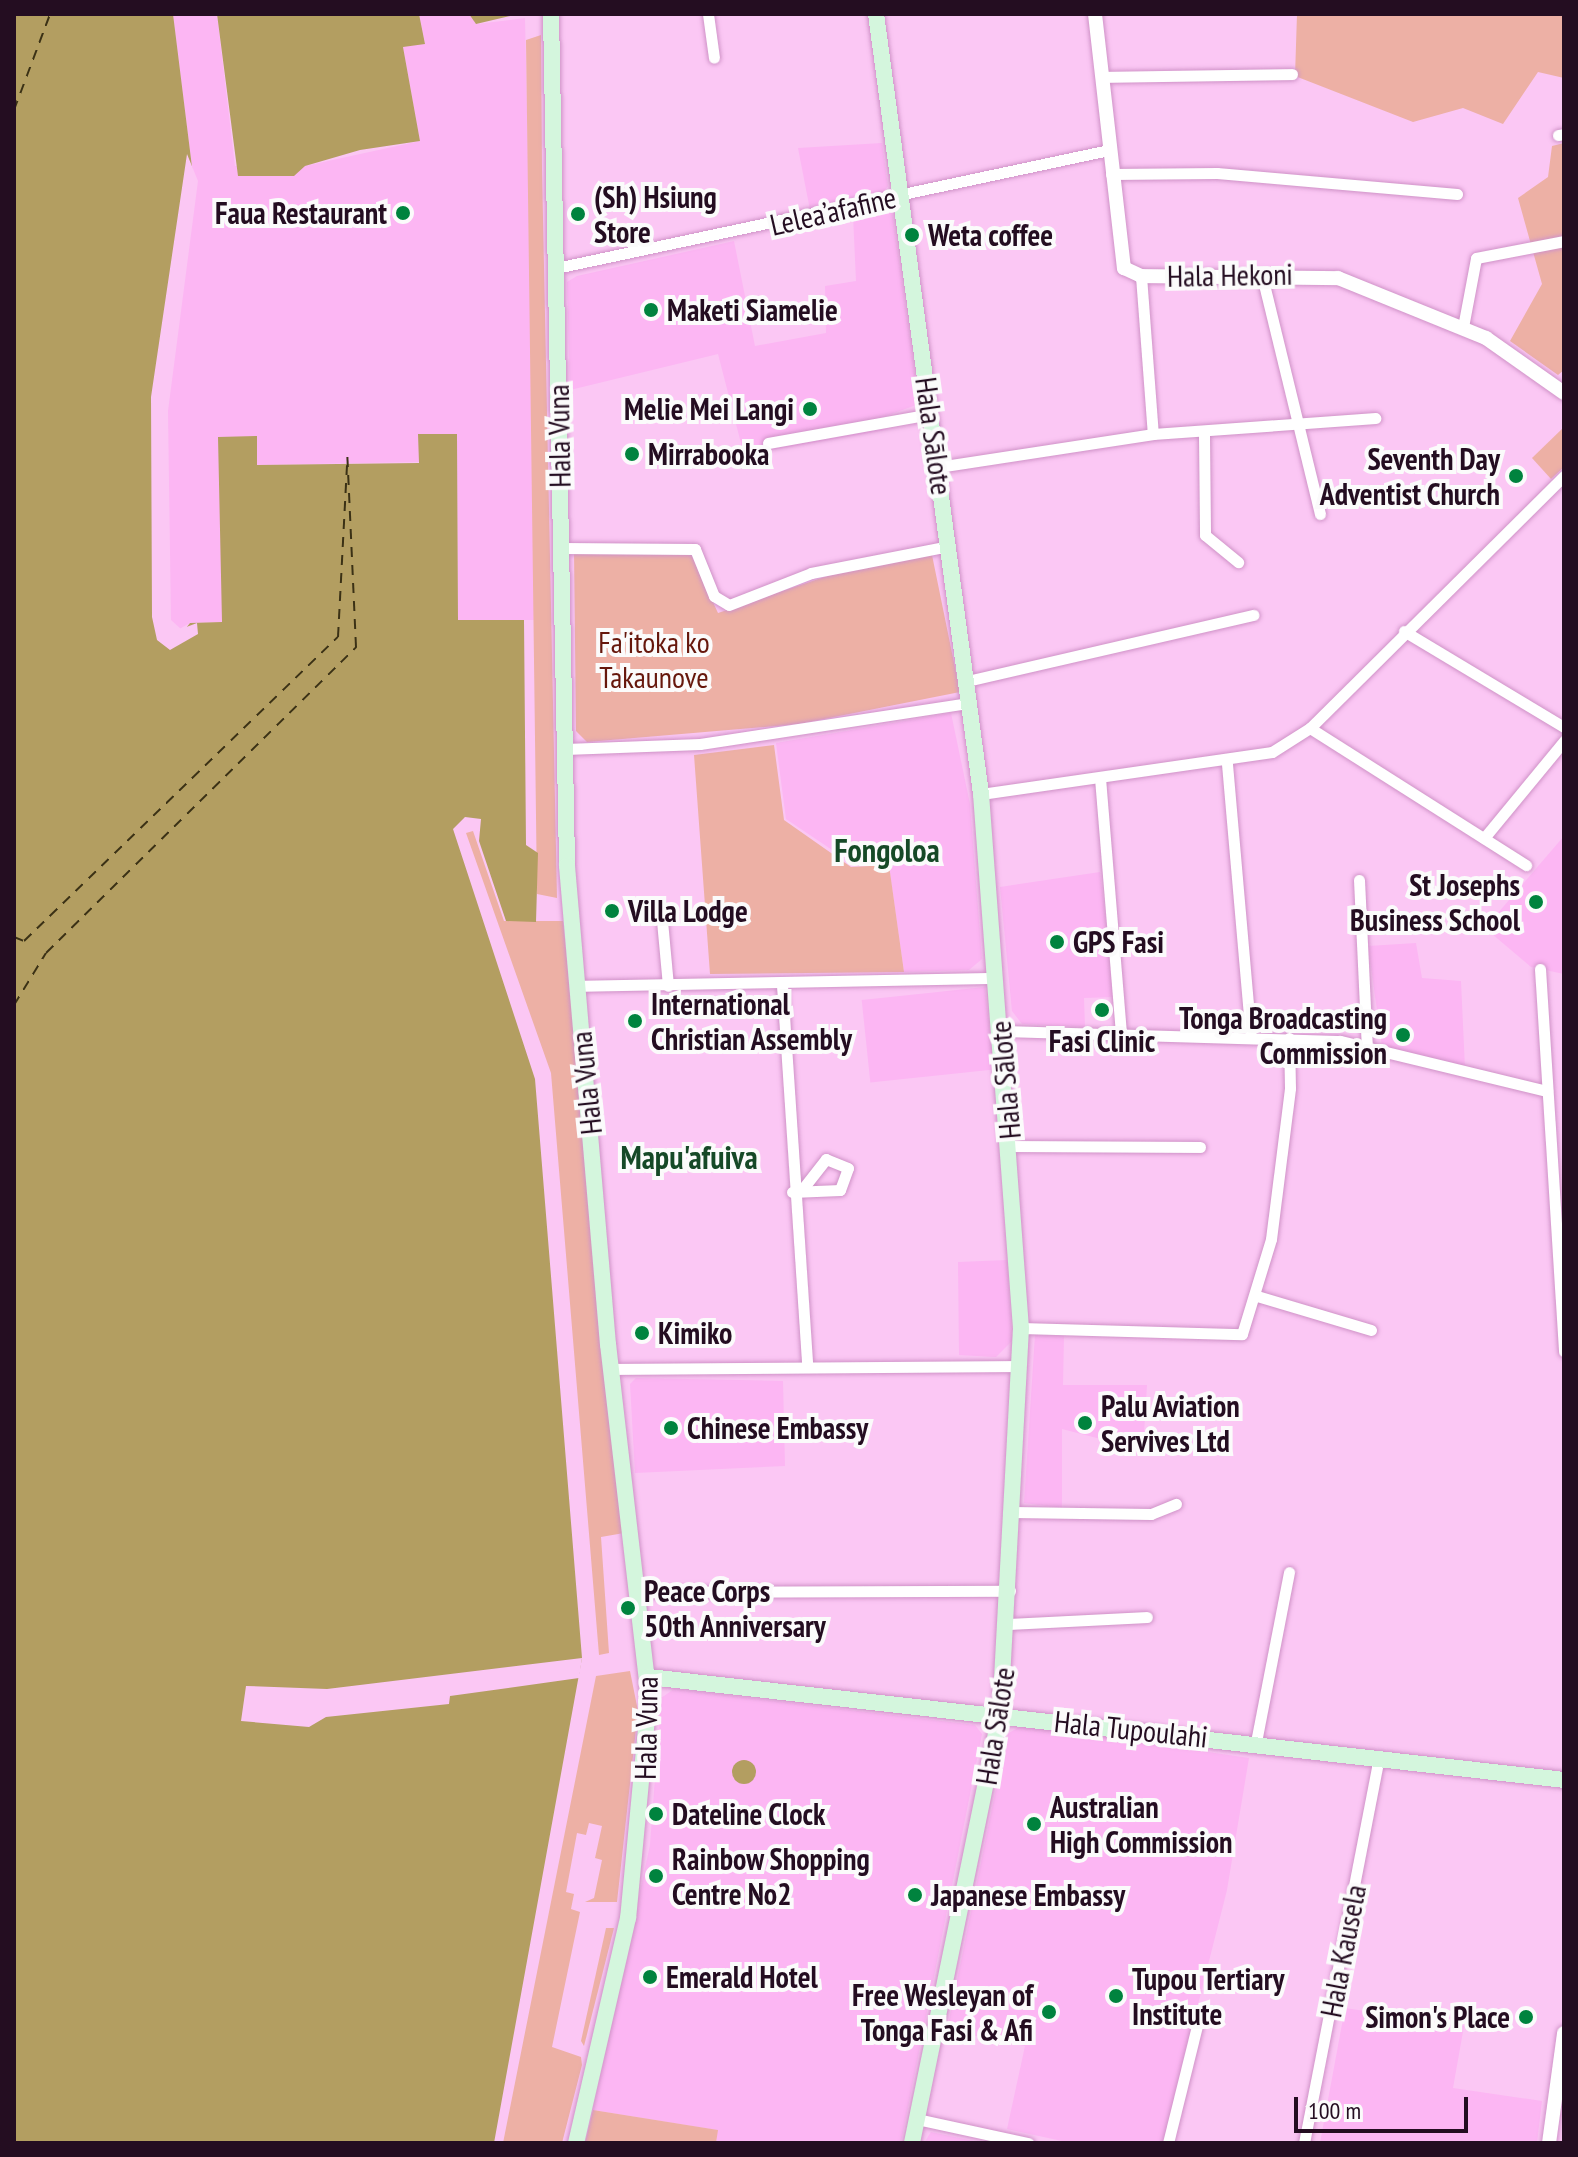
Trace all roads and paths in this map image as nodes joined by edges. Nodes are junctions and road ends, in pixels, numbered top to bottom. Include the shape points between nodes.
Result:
1 (551, 14) edge
2 (708, 14) edge
3 (876, 14) edge
4 (1095, 14) edge
5 (714, 58) dead end
6 (1292, 74) dead end
7 (1102, 77) junction
8 (1109, 150) junction
9 (1111, 174) junction
10 (1457, 194) dead end
11 (901, 195) junction
12 (1564, 241) edge
13 (556, 268) junction
14 (1141, 276) junction
15 (1262, 276) junction
16 (1463, 327) junction
17 (1564, 393) edge
18 (931, 414) junction
19 (1375, 418) dead end
20 (1297, 428) junction
21 (1153, 434) junction
22 (1204, 435) junction
23 (768, 443) dead end
24 (938, 467) junction
25 (1564, 476) edge
26 (1320, 514) dead end
27 (948, 546) junction
28 (562, 548) junction
29 (1238, 562) dead end
30 (1253, 615) dead end
31 (1404, 631) junction
32 (967, 681) junction
33 (969, 703) junction
34 (1564, 727) edge
35 (1310, 728) junction
36 (1564, 741) edge
37 (565, 749) junction
38 (1227, 764) junction
39 (1100, 778) junction
40 (981, 794) junction
41 (1484, 838) junction
42 (1526, 865) dead end
43 (1359, 880) dead end
44 (661, 910) dead end
45 (1540, 969) dead end
46 (996, 978) junction
47 (782, 985) junction
48 (576, 986) junction
49 (668, 986) junction
50 (1001, 1031) junction
51 (1121, 1036) junction
52 (1251, 1037) junction
53 (1289, 1038) junction
54 (1367, 1049) junction
55 (1547, 1091) junction
56 (1011, 1146) junction
57 (1200, 1147) dead end
58 (1257, 1296) junction
59 (1021, 1328) junction
60 (1371, 1330) dead end
61 (1564, 1351) edge
62 (807, 1366) junction
63 (1018, 1366) junction
64 (611, 1369) junction
65 (1176, 1504) dead end
66 (1012, 1512) junction
67 (1289, 1572) dead end
68 (1010, 1591) junction
69 (639, 1592) junction
70 (1147, 1617) dead end
71 (1009, 1624) junction
72 (649, 1677) junction
73 (1000, 1714) junction
74 (1256, 1742) junction
75 (1379, 1758) junction
76 (1564, 1780) edge
77 (1197, 2026) dead end
78 (1564, 2033) edge
79 (917, 2119) junction
80 (576, 2143) edge
81 (912, 2143) edge
82 (1028, 2143) edge
83 (1168, 2143) edge
84 (1304, 2143) edge
85 (1549, 2143) edge

1 - 13 main road, Hala Vuna
2 - 5 street
3 - 11 main road, Hala Sālote
4 - 7 street, Hala Hekoni
6 - 7 street
7 - 8 street, Hala Hekoni
8 - 9 street, Hala Hekoni
8 - 11 street, Lelea’afafine
9 - 10 street via 1217,173
9 - 14 street, Hala Hekoni via 1119,259
11 - 13 street, Lelea’afafine
11 - 18 main road, Hala Sālote
12 - 16 street via 1476,258
13 - 28 main road, Hala Vuna
14 - 15 street, Hala Hekoni
14 - 21 street
15 - 16 street, Hala Hekoni via 1338,278
15 - 20 street
16 - 17 street, Hala Hekoni
18 - 23 street
18 - 24 main road, Hala Sālote
19 - 20 street
20 - 22 street
20 - 26 street
21 - 22 street
21 - 24 street
22 - 29 street via 1205,535
24 - 27 main road, Hala Sālote
25 - 31 street
27 - 28 street via 811,573 729,605 714,596 695,549
27 - 32 main road, Hala Sālote
28 - 37 main road, Hala Vuna
30 - 32 street
31 - 34 street
31 - 35 street
32 - 33 main road, Hala Sālote
33 - 37 street via 700,744
33 - 40 main road, Hala Sālote
35 - 38 street via 1272,752
35 - 41 street
36 - 41 street
37 - 48 main road, Hala Vuna
38 - 39 street
38 - 52 street
39 - 40 street
39 - 51 street
40 - 46 main road, Hala Sālote
41 - 42 street
43 - 54 street
44 - 49 street
45 - 55 street
46 - 47 street
46 - 50 main road, Hala Sālote
47 - 49 street
47 - 62 street
48 - 49 street
48 - 64 main road, Hala Vuna
50 - 51 street
50 - 56 main road, Hala Sālote
51 - 52 street
52 - 53 street
53 - 54 street
53 - 58 street via 1290,1088
54 - 55 street
55 - 61 street
56 - 57 street
56 - 59 main road, Hala Sālote
58 - 59 street via 1242,1334 1223,1339
58 - 60 street
59 - 63 main road, Hala Sālote
62 - 63 street
62 - 64 street
63 - 66 main road, Hala Sālote
64 - 69 main road, Hala Vuna
65 - 66 street via 1151,1514
66 - 68 main road, Hala Sālote
67 - 74 street
68 - 69 street
68 - 71 main road, Hala Sālote
69 - 72 main road, Hala Vuna
70 - 71 street
71 - 73 main road, Hala Sālote
72 - 73 main road, Hala Tupoulahi
72 - 80 main road, Hala Vuna via 633,1889
73 - 74 main road, Hala Tupoulahi
73 - 79 main road, Hala Sālote
74 - 75 main road, Hala Tupoulahi
75 - 76 main road, Hala Tupoulahi
75 - 84 street, Hala Kausela
77 - 83 street
78 - 85 street
79 - 81 main road, Hala Sālote
79 - 82 street

